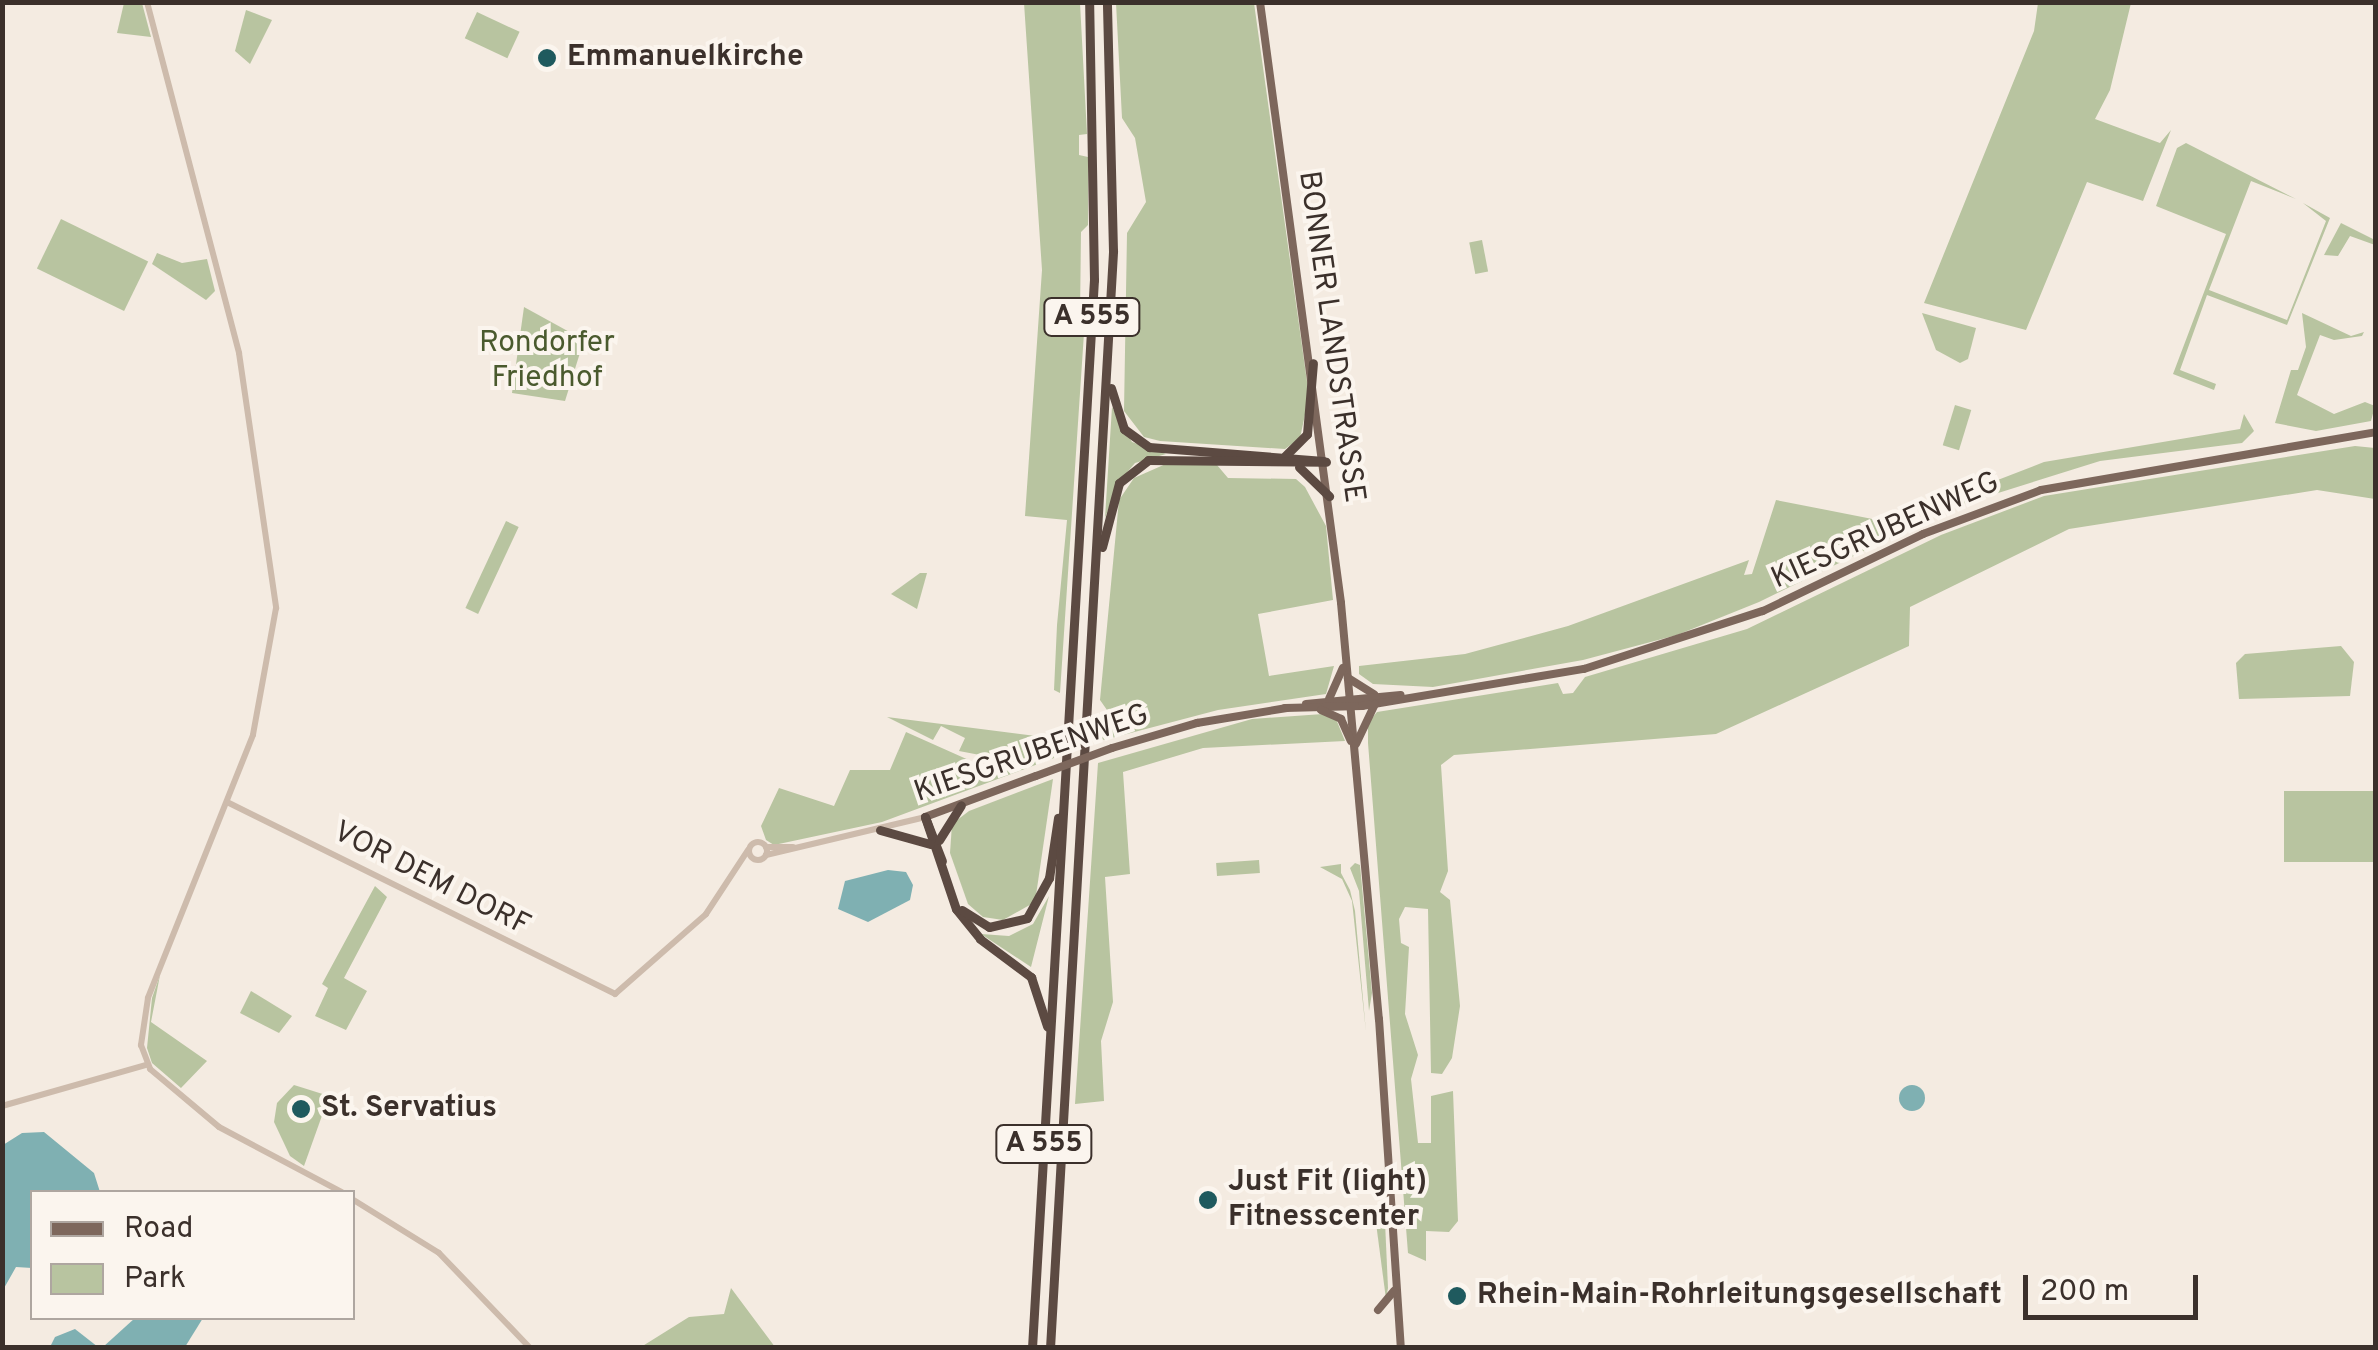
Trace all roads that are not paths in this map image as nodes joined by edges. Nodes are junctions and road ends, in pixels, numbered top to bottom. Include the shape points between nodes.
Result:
1 (147, 2) edge
2 (1089, 2) edge
3 (1107, 2) edge
4 (1260, 2) edge
5 (1313, 364) junction
6 (1108, 367) junction
7 (2376, 432) edge
8 (1282, 457) junction
9 (1326, 462) junction
10 (1291, 466) junction
11 (1329, 496) junction
12 (1095, 594) junction
13 (1345, 657) junction
14 (1348, 678) junction
15 (1329, 700) junction
16 (1375, 700) junction
17 (1351, 702) junction
18 (1285, 708) junction
19 (1315, 708) junction
20 (1355, 749) junction
21 (1065, 786) junction
22 (229, 802) junction
23 (961, 806) junction
24 (926, 817) junction
25 (880, 830) junction
26 (934, 843) junction
27 (748, 850) junction
28 (766, 851) junction
29 (752, 859) junction
30 (736, 866) junction
31 (951, 893) junction
32 (1050, 1054) junction
33 (146, 1065) junction
34 (2, 1106) edge
35 (338, 1190) edge
36 (355, 1201) edge
37 (1396, 1287) junction
38 (1378, 1310) dead end
39 (530, 1348) edge
40 (1032, 1348) edge
41 (1050, 1348) edge
42 (1401, 1348) edge

1 - 22 street via 243,381 276,608 266,687
2 - 21 highway, A 555 via 1094,280
3 - 6 highway, A 555 via 1114,176
4 - 5 main road, BONNER LANDSTRASSE
5 - 8 highway via 1307,434
5 - 9 main road, BONNER LANDSTRASSE
6 - 8 highway via 1116,416 1135,440 1167,450
6 - 12 highway, A 555
7 - 16 main road, KIESGRUBENWEG via 2040,490 1678,642 1584,669
8 - 9 highway
9 - 10 highway
9 - 11 main road, BONNER LANDSTRASSE
10 - 11 highway via 1315,477
10 - 12 highway via 1170,457 1131,468 1111,504
11 - 13 main road, BONNER LANDSTRASSE
12 - 41 highway, A 555
13 - 14 main road, BONNER LANDSTRASSE
13 - 15 main road
14 - 16 main road
14 - 17 main road, BONNER LANDSTRASSE
15 - 17 main road, KIESGRUBENWEG
15 - 18 main road, KIESGRUBENWEG
16 - 17 main road, KIESGRUBENWEG
16 - 20 main road
17 - 19 main road, KIESGRUBENWEG
17 - 20 main road, BONNER LANDSTRASSE
18 - 19 main road, KIESGRUBENWEG
18 - 23 main road, KIESGRUBENWEG, bridge via 1197,723 1112,748
19 - 20 main road via 1341,719
20 - 37 main road, BONNER LANDSTRASSE
21 - 31 highway via 1049,878 1027,918 1005,928 981,924
21 - 32 highway, A 555
22 - 30 street, VOR DEM DORF via 615,994 706,914
22 - 33 street via 148,998 141,1032
23 - 24 main road, KIESGRUBENWEG
23 - 26 highway
24 - 25 street, KIESGRUBENWEG
24 - 26 highway
25 - 26 highway
25 - 28 street, KIESGRUBENWEG
26 - 31 highway
27 - 28 street via 755,842
27 - 29 street
27 - 30 street
28 - 29 street
29 - 30 street
31 - 32 highway via 966,925 1039,988
32 - 40 highway, A 555
33 - 34 street
33 - 35 street via 239,1140
36 - 39 street via 418,1236 485,1295
37 - 38 main road
37 - 42 main road, BONNER LANDSTRASSE

